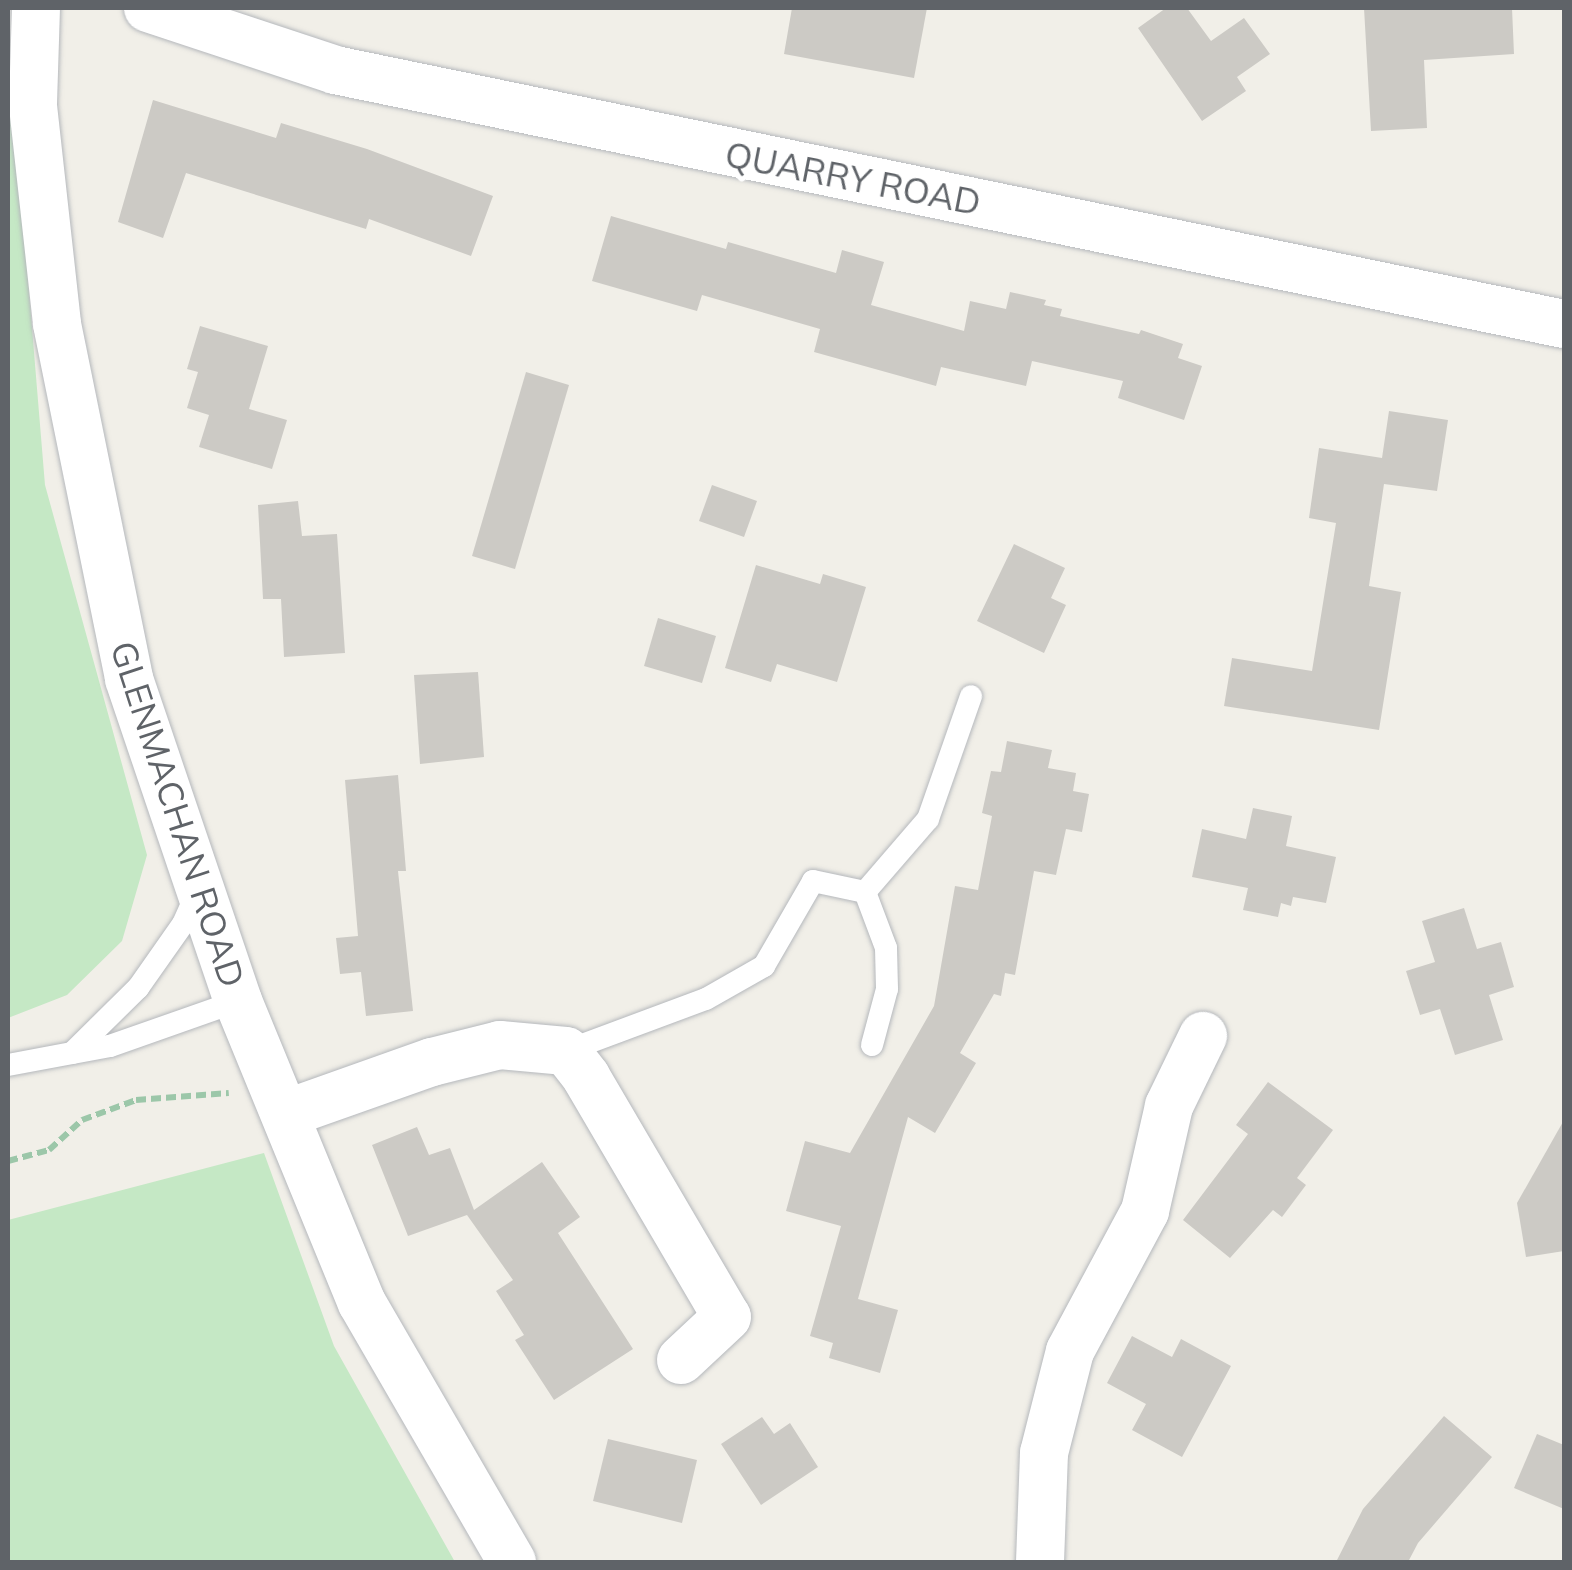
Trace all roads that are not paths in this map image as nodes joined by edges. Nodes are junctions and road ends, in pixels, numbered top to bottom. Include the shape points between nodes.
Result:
1 (38, 8) edge
2 (148, 8) edge
3 (1564, 324) edge
4 (971, 696) dead end
5 (199, 888) junction
6 (865, 892) junction
7 (238, 1001) junction
8 (1203, 1036) dead end
9 (872, 1046) dead end
10 (566, 1052) junction
11 (72, 1053) junction
12 (8, 1065) edge
13 (277, 1095) junction
14 (681, 1360) dead end
15 (512, 1562) edge
16 (1040, 1562) edge

1 - 5 street, GLENMACHAN ROAD via 34,106 58,324 129,679
2 - 3 street, QUARRY ROAD via 335,70
4 - 6 lane via 928,819
5 - 7 street, GLENMACHAN ROAD
5 - 11 lane via 183,924 138,988
6 - 9 lane via 886,948 887,989
6 - 10 lane via 814,882 764,966 706,999
7 - 11 lane
7 - 13 street, GLENMACHAN ROAD
8 - 16 street via 1169,1106 1145,1211 1070,1351 1044,1452
10 - 13 street via 500,1045
10 - 14 street via 728,1317
11 - 12 lane
13 - 15 street, GLENMACHAN ROAD via 362,1303

